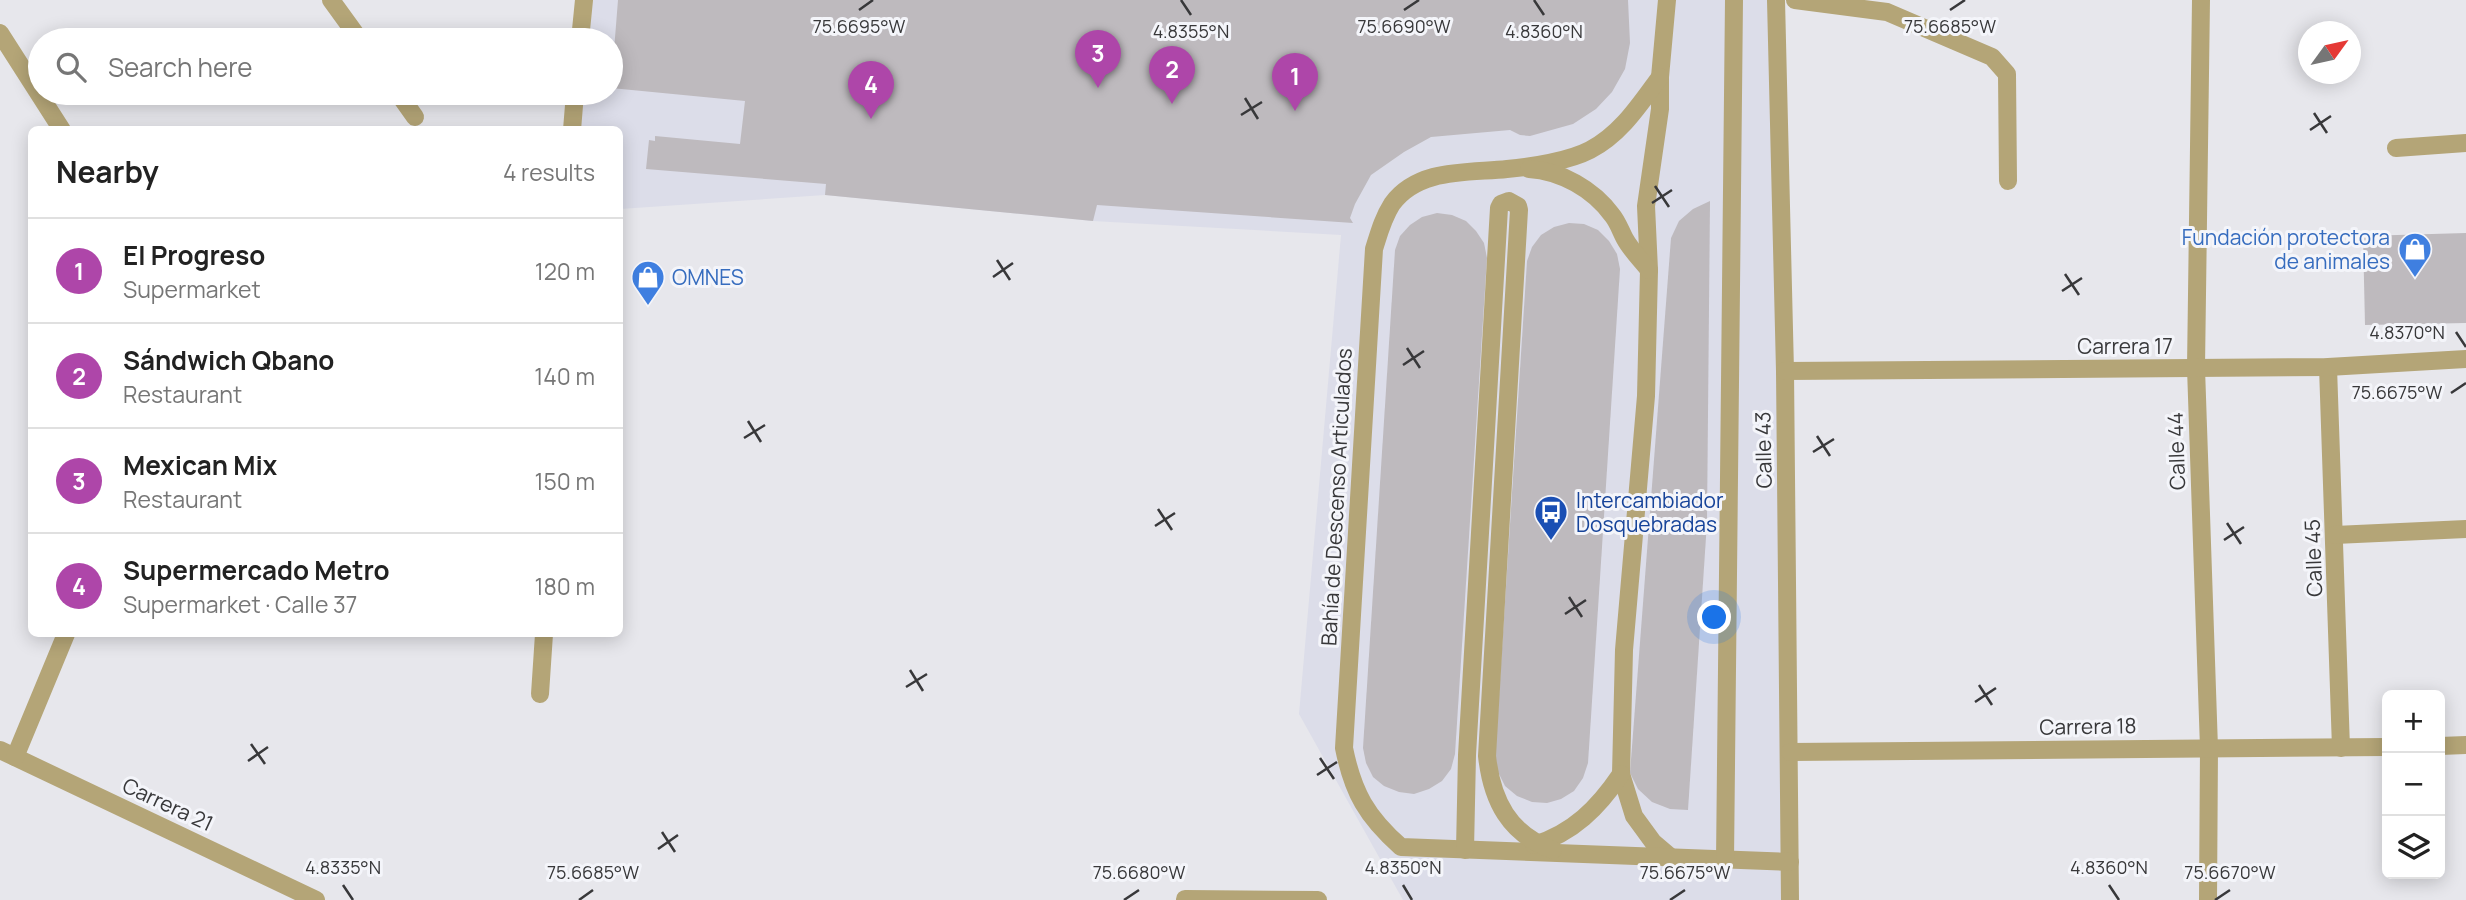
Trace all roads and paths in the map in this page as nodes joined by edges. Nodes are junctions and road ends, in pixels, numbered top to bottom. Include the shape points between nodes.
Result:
1 (331, 0) edge
2 (584, 0) edge
3 (1667, 0) edge
4 (1734, 0) edge
5 (1776, 0) edge
6 (1795, 0) edge
7 (2201, 0) edge
8 (1888, 6) edge
9 (351, 28) edge
10 (581, 28) edge
11 (0, 33) edge
12 (1660, 76) junction
13 (28, 77) edge
14 (46, 105) edge
15 (406, 105) edge
16 (574, 105) edge
17 (415, 117) dead end
18 (59, 126) edge
19 (572, 126) edge
20 (2466, 143) edge
21 (2396, 148) dead end
22 (1511, 169) junction
23 (2008, 181) dead end
24 (1649, 270) junction
25 (2466, 359) edge
26 (2328, 367) junction
27 (2196, 369) junction
28 (1785, 370) junction
29 (2466, 529) edge
30 (2335, 535) junction
31 (65, 637) edge
32 (544, 637) edge
33 (540, 694) dead end
34 (2466, 745) edge
35 (2445, 746) edge
36 (2382, 747) edge
37 (2209, 748) junction
38 (2341, 748) junction
39 (1790, 752) junction
40 (8, 753) edge
41 (1487, 757) junction
42 (1621, 774) junction
43 (1537, 844) junction
44 (1465, 850) junction
45 (1508, 852) junction
46 (1563, 854) junction
47 (1673, 859) junction
48 (1725, 861) junction
49 (1790, 862) junction
50 (1185, 899) edge
51 (316, 900) edge
52 (1318, 900) edge
53 (1790, 900) edge
54 (2208, 900) edge

1 - 9 street
2 - 10 street
3 - 12 street
4 - 48 street
5 - 28 street, Calle 43
6 - 8 street
7 - 27 street, Calle 44
8 - 23 street via 1992,57 2007,74
11 - 13 street
12 - 22 street via 1615,133 1589,150
12 - 24 street via 1660,109 1646,206
14 - 18 street
15 - 17 street
16 - 19 street
20 - 21 street
22 - 24 street via 1540,170 1568,178 1592,194 1613,216 1626,242
22 - 44 street, Bahía de Descenso Articulados via 1443,174 1407,189 1384,219 1374,249 1344,748 1362,804 1379,828 1401,847
24 - 42 street via 1646,396 1624,650
25 - 26 street, Carrera 17
26 - 27 street, Carrera 17
26 - 30 street, Calle 45
27 - 28 street, Carrera 17
27 - 37 street, Calle 44
28 - 39 street, Calle 43
29 - 30 street
30 - 38 street, Calle 45
31 - 40 street
32 - 33 street
34 - 35 street
36 - 38 street, Carrera 18
37 - 38 street, Carrera 18
37 - 39 street, Carrera 18
37 - 54 street, Calle 44
39 - 49 street, Calle 43
40 - 51 street, Carrera 21
41 - 43 street via 1500,807 1516,828
41 - 44 street
41 - 44 street via 1519,215 1518,206 1509,201 1499,208
42 - 43 street via 1586,817
42 - 47 street via 1634,816
43 - 45 street
43 - 46 street
44 - 45 street, Bahía de Descenso Articulados
45 - 46 street, Bahía de Descenso Articulados
46 - 47 street, Bahía de Descenso Articulados
47 - 48 street, Bahía de Descenso Articulados
48 - 49 street, Bahía de Descenso Articulados
49 - 53 street, Calle 43
50 - 52 street

